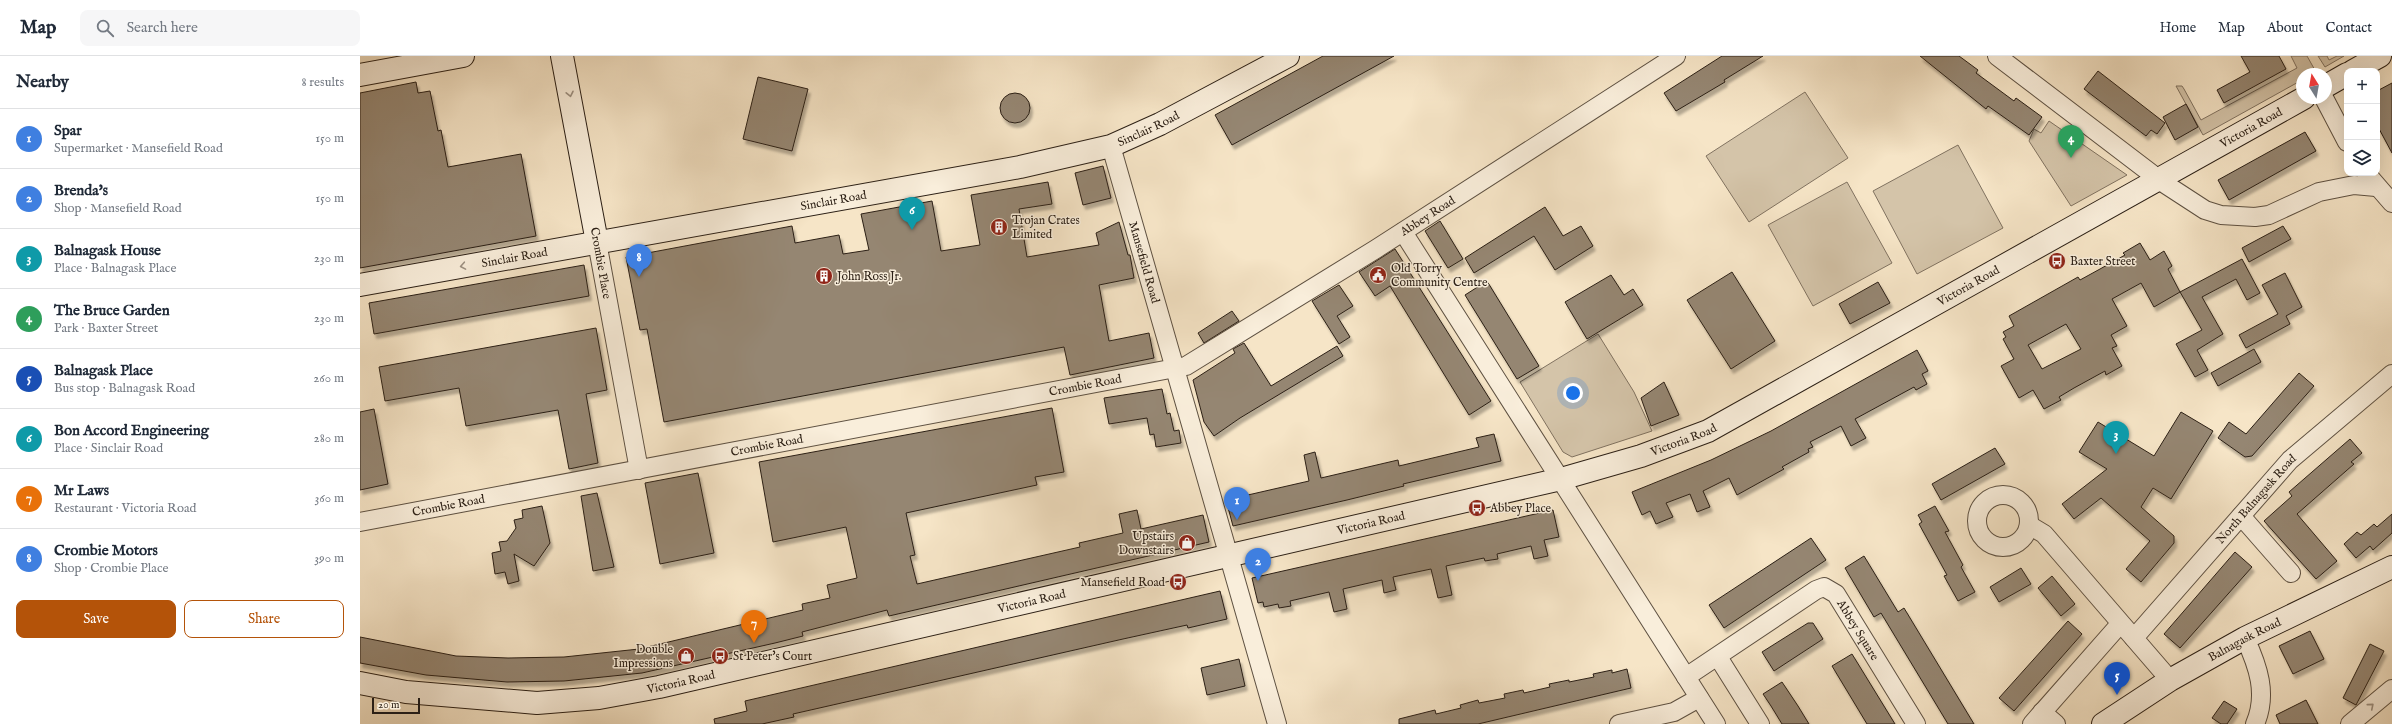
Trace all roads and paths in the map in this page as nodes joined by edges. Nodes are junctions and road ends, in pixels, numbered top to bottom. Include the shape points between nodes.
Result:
1 (464, 56) edge
2 (562, 56) edge
3 (1288, 56) edge
4 (1676, 56) edge
5 (1996, 56) edge
6 (2380, 56) edge
7 (2358, 68) edge
8 (360, 75) edge
9 (2344, 76) edge
10 (2332, 83) edge
11 (2296, 102) edge
12 (2327, 104) edge
13 (2346, 140) edge
14 (1111, 146) junction
15 (2158, 179) junction
16 (2371, 180) edge
17 (2392, 203) edge
18 (1403, 232) junction
19 (597, 242) junction
20 (360, 285) edge
21 (1175, 369) junction
22 (2392, 374) edge
23 (639, 470) junction
24 (1560, 479) junction
25 (2241, 516) junction
26 (360, 522) edge
27 (2029, 525) dead end
28 (1228, 556) junction
29 (2392, 567) edge
30 (2291, 573) dead end
31 (2120, 624) junction
32 (2134, 638) junction
33 (2246, 638) junction
34 (1718, 657) junction
35 (1686, 677) junction
36 (2170, 680) junction
37 (360, 683) edge
38 (2392, 688) edge
39 (1699, 698) junction
40 (2037, 718) edge
41 (1277, 724) edge
42 (1620, 724) edge
43 (1716, 724) edge
44 (1760, 724) edge
45 (1916, 724) edge
46 (2056, 724) edge
47 (2103, 724) edge
48 (2255, 724) edge
49 (2350, 724) edge

1 - 8 street
2 -> 19 street, Crombie Place
3 - 14 street, Sinclair Road via 1160,124
4 - 18 street, Abbey Road
5 - 15 street
6 - 7 street
9 - 10 street
11 - 15 street, Victoria Road
12 - 13 street
14 - 19 street, Sinclair Road via 1020,167
14 - 21 street, Mansefield Road
15 - 16 street via 2205,210 2240,217 2268,215 2319,192
15 - 24 street, Victoria Road via 1708,431 1641,456
16 - 17 street
18 - 21 street, Abbey Road via 1186,366
18 - 24 street
19 -> 20 street, Sinclair Road
19 - 23 street, Crombie Place
21 - 23 street, Crombie Road
21 - 28 street, Mansefield Road
22 - 25 street, North Balnagask Road via 2290,460
23 - 26 street, Crombie Road
24 - 28 street, Victoria Road
24 - 35 street
25 - 30 street
25 - 32 street, North Balnagask Road
27 - 31 street via 2044,534
28 - 37 street, Victoria Road via 659,687 599,698 537,703 484,700 406,692
28 - 41 street, Mansefield Road
29 - 33 street, Balnagask Road
31 - 32 street
31 - 40 street
32 - 36 street
33 - 36 street, Balnagask Road
33 - 48 street via 2260,676 2261,708
34 - 35 street, Abbey Square
34 - 44 street
34 - 45 street, Abbey Square via 1816,590 1824,588 1836,594
35 - 39 street
36 - 47 street, Balnagask Road
49 -> 38 street
39 - 42 street via 1674,712
39 - 43 street
40 - 46 street

